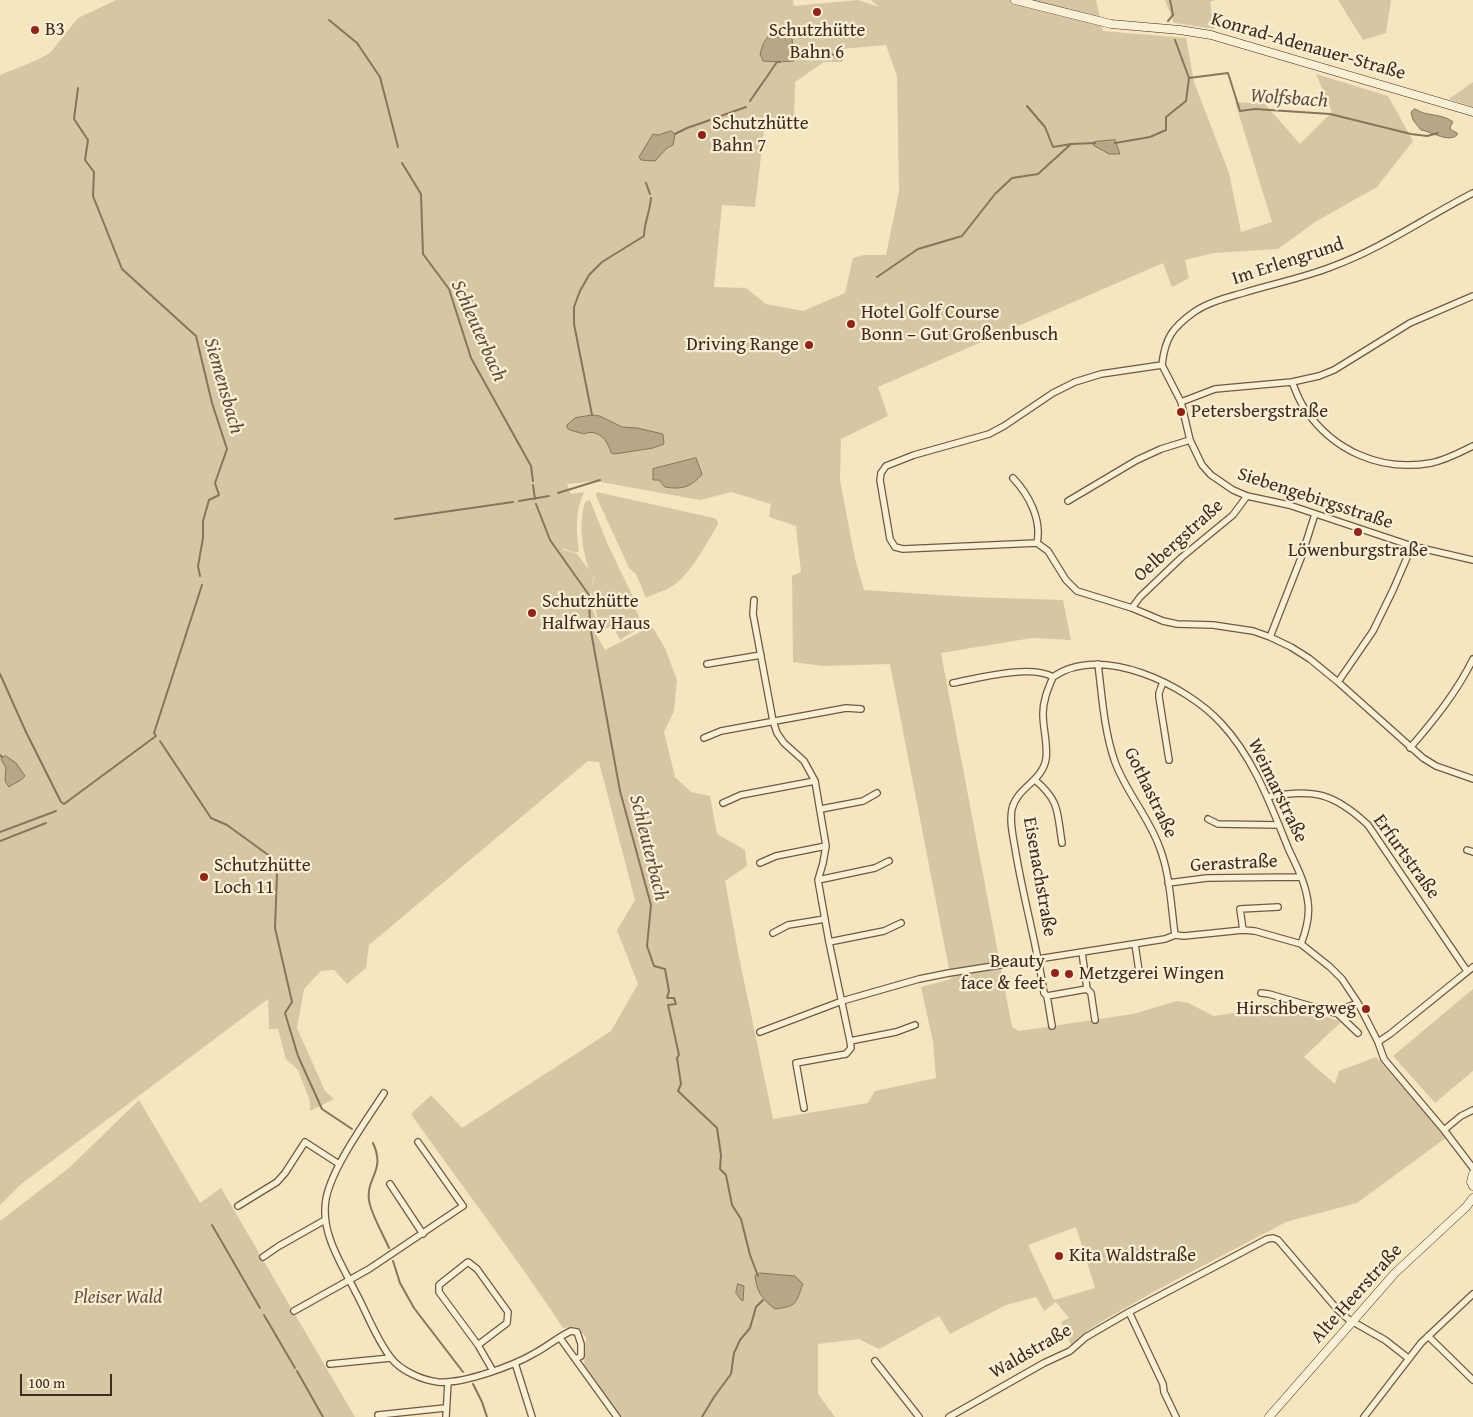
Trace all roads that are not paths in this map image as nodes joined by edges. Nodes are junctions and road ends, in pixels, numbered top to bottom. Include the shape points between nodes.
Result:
1 (1016, 0) edge
2 (1473, 112) edge
3 (1473, 193) edge
4 (1473, 296) edge
5 (1162, 365) junction
6 (1292, 382) junction
7 (1181, 402) junction
8 (1190, 440) junction
9 (1473, 446) edge
10 (1013, 478) dead end
11 (1246, 496) junction
12 (1068, 500) dead end
13 (1315, 514) junction
14 (1038, 543) junction
15 (1412, 546) junction
16 (1473, 560) edge
17 (754, 600) dead end
18 (1132, 608) junction
19 (1270, 637) junction
20 (761, 655) junction
21 (1473, 659) edge
22 (708, 664) dead end
23 (1098, 664) junction
24 (1054, 677) junction
25 (1163, 682) junction
26 (1338, 682) junction
27 (953, 683) dead end
28 (861, 709) dead end
29 (773, 721) junction
30 (704, 738) dead end
31 (1410, 748) junction
32 (1170, 760) dead end
33 (1473, 779) edge
34 (1035, 780) junction
35 (815, 781) junction
36 (877, 794) dead end
37 (1267, 798) junction
38 (723, 803) dead end
39 (821, 810) junction
40 (1208, 819) dead end
41 (1279, 825) junction
42 (1062, 842) dead end
43 (826, 846) junction
44 (889, 861) dead end
45 (760, 864) dead end
46 (1301, 877) junction
47 (818, 880) junction
48 (1168, 883) junction
49 (1278, 907) dead end
50 (825, 918) junction
51 (901, 923) dead end
52 (1243, 930) junction
53 (773, 933) dead end
54 (1175, 935) junction
55 (829, 942) junction
56 (1135, 944) junction
57 (1301, 944) junction
58 (1082, 952) junction
59 (1039, 958) junction
60 (1470, 969) edge
61 (1139, 971) dead end
62 (1087, 989) junction
63 (1261, 993) dead end
64 (1047, 996) junction
65 (842, 1002) junction
66 (1358, 1003) junction
67 (1338, 1014) junction
68 (1095, 1020) dead end
69 (915, 1025) dead end
70 (1052, 1026) dead end
71 (760, 1032) dead end
72 (1358, 1033) dead end
73 (850, 1041) junction
74 (1378, 1042) junction
75 (384, 1093) dead end
76 (804, 1108) dead end
77 (1473, 1110) edge
78 (1444, 1130) junction
79 (418, 1142) dead end
80 (339, 1164) junction
81 (1473, 1168) edge
82 (1473, 1174) edge
83 (390, 1184) dead end
84 (1473, 1186) edge
85 (1473, 1198) edge
86 (238, 1206) dead end
87 (325, 1220) junction
88 (423, 1234) junction
89 (263, 1257) dead end
90 (349, 1279) junction
91 (1473, 1294) edge
92 (294, 1311) dead end
93 (1129, 1312) junction
94 (1353, 1322) junction
95 (1428, 1336) junction
96 (560, 1338) junction
97 (478, 1345) junction
98 (391, 1358) junction
99 (1408, 1358) junction
100 (576, 1359) junction
101 (875, 1361) dead end
102 (515, 1363) junction
103 (330, 1364) dead end
104 (493, 1371) junction
105 (1473, 1380) edge
106 (448, 1382) junction
107 (445, 1408) junction
108 (378, 1415) dead end
109 (446, 1417) edge
110 (532, 1417) edge
111 (617, 1417) edge
112 (919, 1417) edge
113 (949, 1417) edge
114 (1176, 1417) edge
115 (1269, 1417) edge
116 (1364, 1417) edge

1 - 2 street, Konrad-Adenauer-Straße via 1111,24 1211,35
3 - 5 street, Im Erlengrund via 1331,267 1217,300 1196,311 1169,336
4 - 6 street via 1410,323 1334,370
5 - 7 street, Siebengebirgsstraße
5 - 14 street via 1111,372 1075,382 989,434 914,454 886,466 881,473 890,539 895,547
6 - 7 street via 1215,389
6 - 9 street via 1304,408 1320,428 1340,446 1362,457 1409,465 1438,461
7 - 8 street, Siebengebirgsstraße
8 - 11 street, Siebengebirgsstraße via 1202,465 1211,475
8 - 12 street via 1137,460
10 - 14 street via 1024,490 1039,525
11 - 13 street, Siebengebirgsstraße
11 - 18 street, Oelbergstraße via 1233,515 1182,557
13 - 15 street, Siebengebirgsstraße
13 - 19 street
14 - 18 street via 1048,551 1077,591
15 - 16 street, Siebengebirgsstraße
15 - 26 street via 1373,631
17 - 20 street via 753,614
18 - 19 street via 1176,624 1234,628
19 - 26 street via 1310,659
20 - 22 street
20 - 29 street
21 - 31 street via 1445,706
23 - 24 street, Weimarstraße via 1081,665
23 - 25 street, Weimarstraße via 1125,668
23 - 48 street, Gothastraße via 1114,759 1121,778 1156,838
24 - 27 street via 1040,672 1010,673
24 - 34 street, Eisenachstraße via 1044,704 1046,758
25 - 32 street via 1159,697
25 - 37 street, Weimarstraße via 1185,694 1220,721 1251,765
26 - 31 street
28 - 29 street via 846,708
29 - 30 street via 721,730
29 - 35 street via 784,743 804,761
31 - 33 street via 1436,766
34 - 42 street, Eisenachstraße via 1053,799
34 - 59 street, Eisenachstraße via 1021,792 1011,816 1025,902
35 - 38 street via 741,795
35 - 39 street
36 - 39 street via 863,801
37 - 41 street, Weimarstraße
37 - 60 street, Erfurtstraße via 1288,793 1310,793 1336,800 1353,811 1368,825
39 - 43 street
40 - 41 street via 1218,824
41 - 46 street, Weimarstraße
43 - 45 street via 776,856
43 - 47 street
44 - 47 street via 875,868
46 - 48 street, Gerastraße via 1207,878
46 - 57 street, Weimarstraße via 1309,912
47 - 50 street
48 - 54 street, Gothastraße
49 - 52 street via 1240,909
50 - 53 street via 788,925
50 - 55 street
51 - 55 street via 884,931
52 - 54 street
52 - 57 street
54 - 56 street
55 - 65 street
56 - 58 street
56 - 61 street
57 - 66 street via 1342,979
58 - 59 street
58 - 62 street
59 - 64 street, Eisenachstraße
59 - 65 street via 941,974
60 - 74 street
62 - 64 street
62 - 68 street
63 - 67 street
64 - 70 street, Eisenachstraße
65 - 71 street
65 - 73 street
66 - 67 street
66 - 74 street
67 - 72 street
69 - 73 street
73 - 76 street via 846,1054 796,1064
74 - 78 street via 1384,1059
75 - 80 street
77 - 78 street
78 - 81 street
79 - 88 street via 464,1206
80 - 86 street via 305,1142 277,1182
80 - 87 street via 326,1198
82 - 84 street
83 - 88 street
85 - 94 street, Alte Heerstraße via 1395,1274
87 - 89 street
87 - 90 street via 330,1240
88 - 90 street
90 - 92 street
90 - 98 street
91 - 95 street
93 - 94 street, Waldstraße via 1273,1238 1337,1310
93 - 113 street, Waldstraße via 1086,1337 1070,1351
93 - 114 street
94 - 99 street
94 - 115 street, Alte Heerstraße
95 - 99 street
95 - 105 street
96 - 100 street
96 - 100 street via 570,1331 577,1332 581,1356
96 - 102 street
97 - 97 street via 439,1292 439,1285 468,1262 477,1269 508,1312 507,1323
97 - 104 street
98 - 103 street
98 - 106 street via 418,1376
99 - 116 street
100 - 111 street
101 - 112 street
102 - 104 street
102 - 110 street
104 - 106 street
106 - 107 street
107 - 108 street
107 - 109 street

